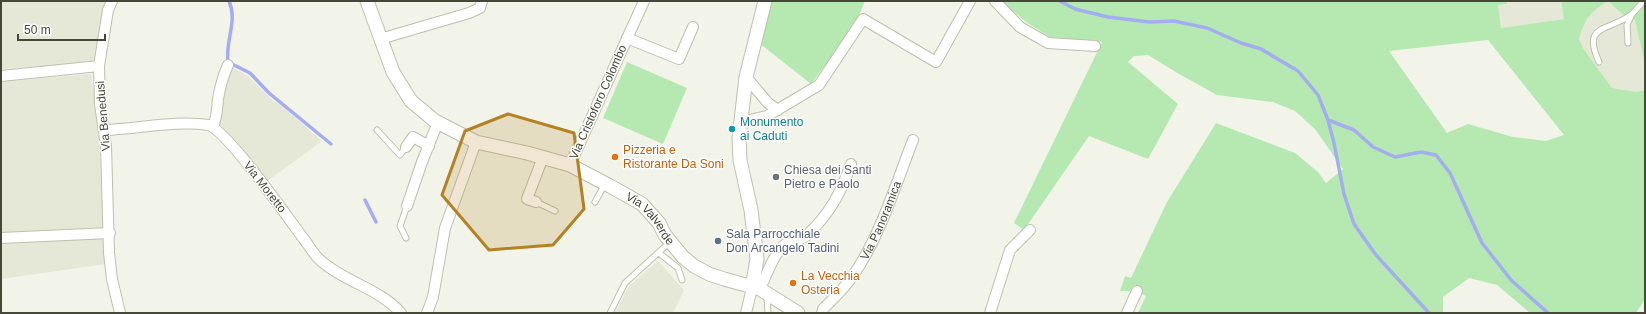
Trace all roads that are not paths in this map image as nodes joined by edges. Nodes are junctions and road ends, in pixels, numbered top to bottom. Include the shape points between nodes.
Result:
1 (112, 1) edge
2 (367, 1) edge
3 (482, 1) edge
4 (644, 1) edge
5 (766, 1) edge
6 (970, 1) edge
7 (995, 1) edge
8 (1644, 1) edge
9 (1632, 14) junction
10 (693, 27) dead end
11 (627, 38) junction
12 (380, 39) junction
13 (1628, 43) dead end
14 (1095, 46) dead end
15 (1599, 62) dead end
16 (228, 65) dead end
17 (99, 66) junction
18 (1, 76) edge
19 (746, 77) junction
20 (778, 110) junction
21 (438, 122) junction
22 (741, 122) junction
23 (213, 127) junction
24 (105, 130) junction
25 (377, 130) dead end
26 (913, 140) dead end
27 (476, 142) junction
28 (429, 146) junction
29 (406, 147) joint
30 (543, 157) junction
31 (851, 164) dead end
32 (570, 166) junction
33 (605, 183) junction
34 (536, 202) joint
35 (595, 202) dead end
36 (407, 206) joint
37 (555, 211) dead end
38 (1030, 230) dead end
39 (110, 232) junction
40 (1, 238) edge
41 (406, 238) dead end
42 (671, 242) junction
43 (659, 253) junction
44 (682, 280) dead end
45 (760, 290) junction
46 (1137, 292) dead end
47 (120, 313) edge
48 (401, 313) edge
49 (427, 313) edge
50 (610, 313) edge
51 (746, 313) edge
52 (768, 313) edge
53 (798, 313) edge
54 (822, 313) edge
55 (990, 313) edge
56 (1127, 313) edge

1 - 17 street, Via Benedusi via 108,10
2 - 12 street, Via Valverde
3 - 12 street via 480,8 469,13
4 - 11 street, Via Cristoforo Colombo
5 - 19 street
6 - 20 street via 936,62 863,19 819,85
7 - 14 street via 1020,27 1048,43
8 - 9 lane
9 - 13 lane via 1627,25
9 - 15 lane via 1623,21 1601,28 1594,35 1593,48
10 - 11 street, Via Cristoforo Colombo via 679,59
11 - 32 street, Via Cristoforo Colombo
12 - 21 street, Via Valverde via 393,72 411,101
16 - 23 street via 223,75
17 - 18 street
17 - 24 street, Via Benedusi via 100,104
19 - 20 street via 768,103
19 - 22 street
20 - 22 street via 767,116
21 - 27 street, Via Valverde
21 - 28 street
22 - 45 street via 740,160 751,210
23 - 24 street via 194,124
23 - 48 street, Via Moretto via 250,167 319,260 343,276 370,289
24 - 39 street, Via Benedusi
25 - 29 lane via 400,155
26 - 54 street, Via Panoramica via 884,215 859,266
27 - 30 street, Via Valverde
27 - 49 street via 445,228 433,297
28 - 29 street via 413,137
28 - 36 street
30 - 32 street, Via Valverde
30 - 34 street via 527,199
31 - 45 street via 832,208 804,238 788,242 778,253
32 - 33 street, Via Valverde
33 - 35 lane
33 - 42 street, Via Valverde via 642,204
34 - 37 lane
36 - 41 lane via 400,226
38 - 55 street via 1010,250
39 - 40 street
39 - 47 street, Via Benedusi via 112,279
42 - 43 lane
42 - 45 street, Via Valverde via 683,257 708,274
43 - 44 lane via 678,268
43 - 50 lane via 625,283
45 - 51 street
45 - 52 lane
45 - 53 street
46 - 56 street

